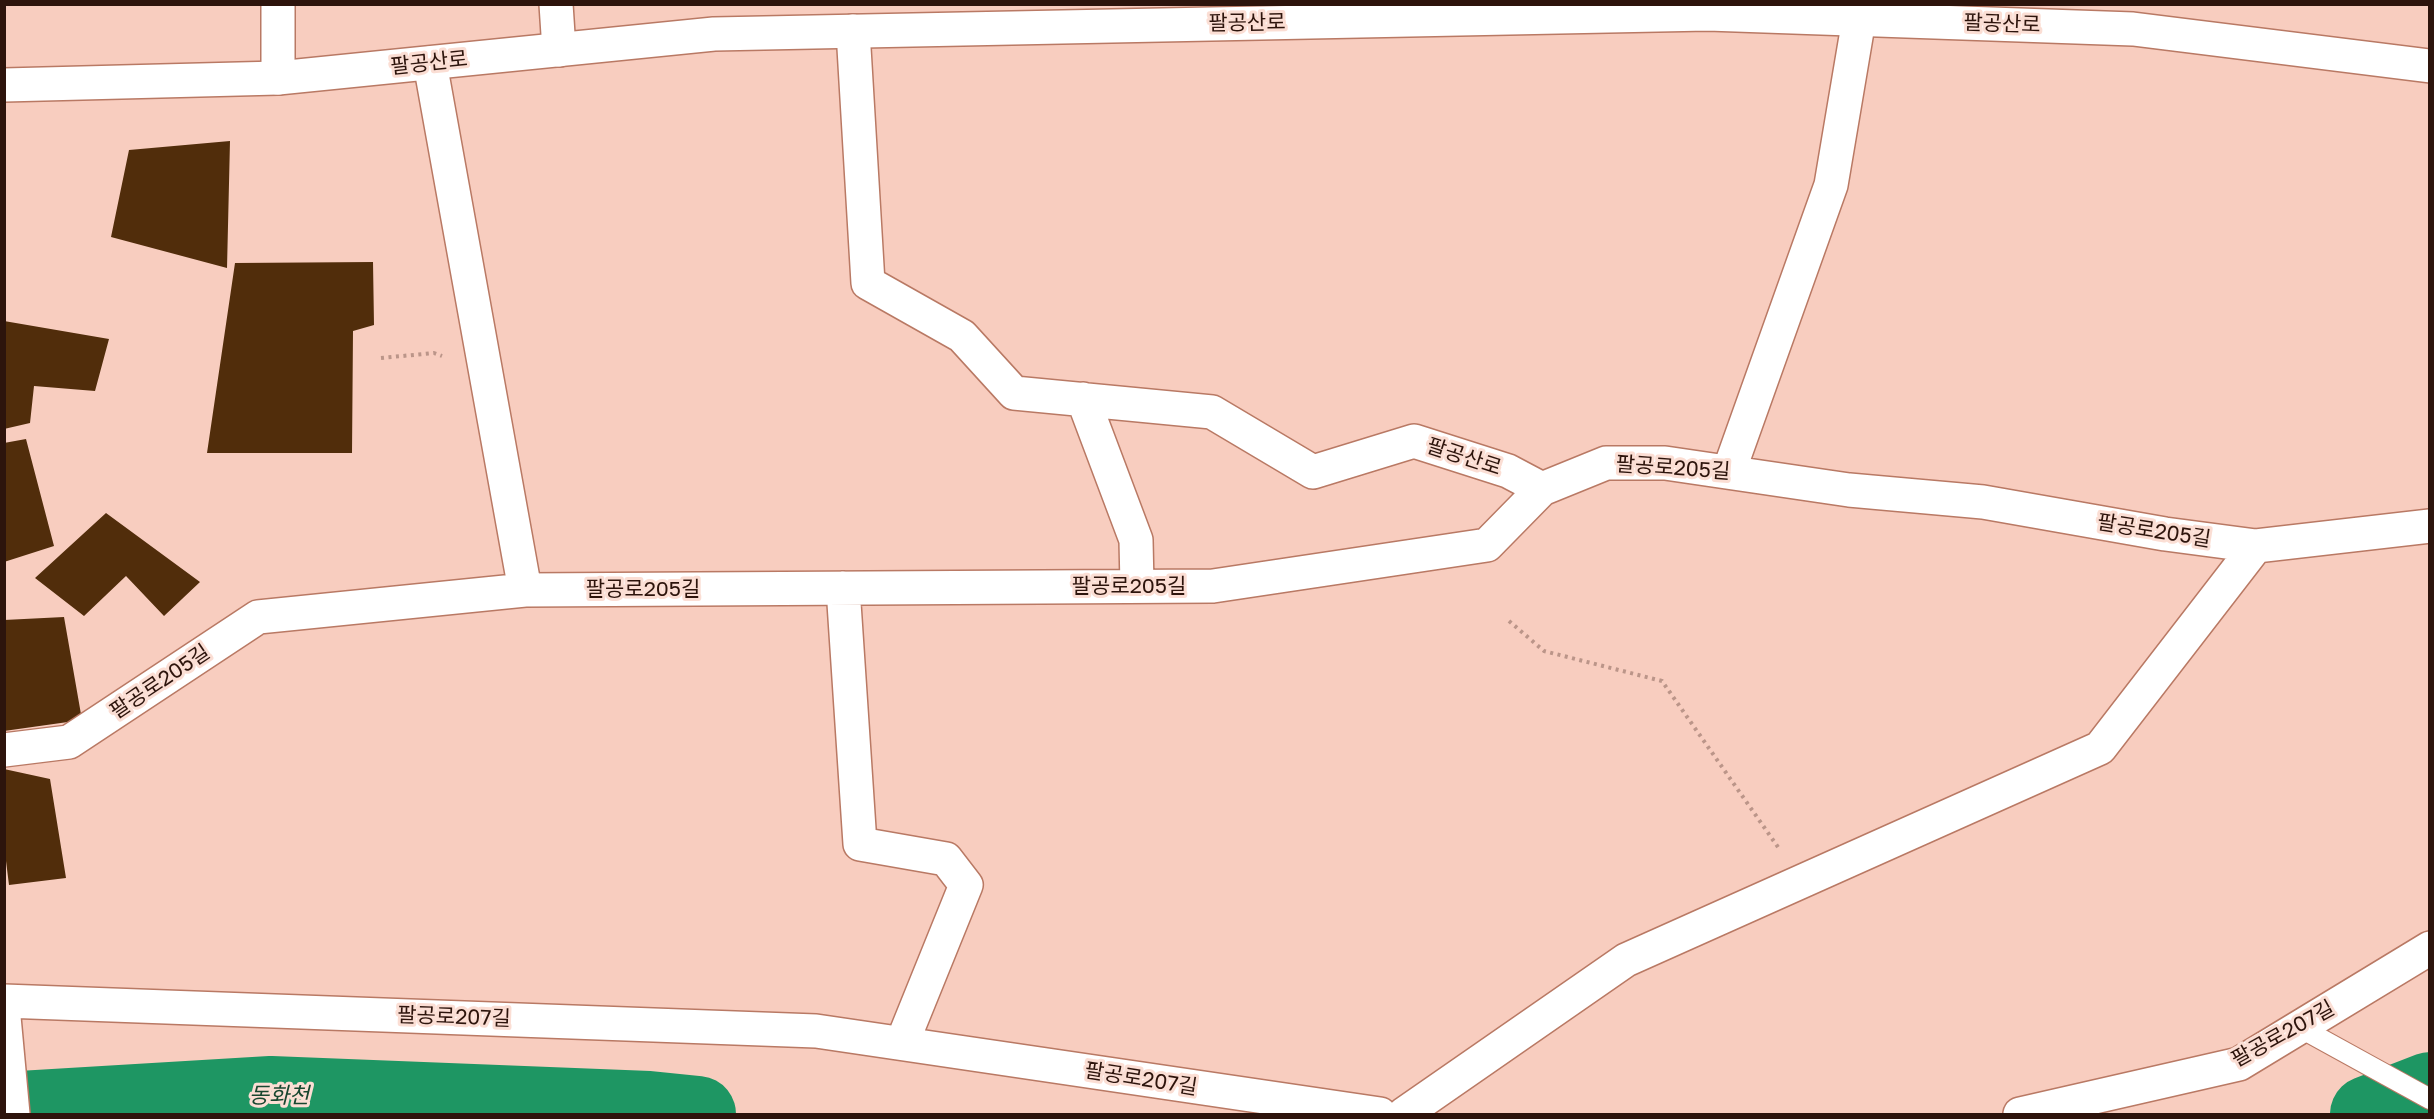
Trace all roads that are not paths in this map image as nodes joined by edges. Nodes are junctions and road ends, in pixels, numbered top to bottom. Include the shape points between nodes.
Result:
1 (278, 4) edge
2 (556, 4) edge
3 (1859, 19) junction
4 (853, 31) junction
5 (559, 50) junction
6 (430, 63) junction
7 (2430, 66) edge
8 (278, 78) junction
9 (4, 85) edge
10 (1083, 399) junction
11 (1729, 471) junction
12 (1542, 489) junction
13 (2430, 526) edge
14 (2256, 546) junction
15 (1137, 586) junction
16 (843, 588) junction
17 (525, 590) junction
18 (4, 750) edge
19 (2430, 948) edge
20 (5, 1013) edge
21 (2299, 1027) junction
22 (902, 1043) junction
23 (2430, 1099) edge
24 (14, 1114) edge
25 (1380, 1114) edge
26 (1404, 1114) edge
27 (2020, 1114) edge

1 - 8 street
2 - 5 street
3 - 4 street, 팔공산로 via 1708,14
3 - 7 street, 팔공산로 via 2133,29
3 - 11 street via 1831,185
4 - 5 street, 팔공산로 via 714,34
4 - 10 street, 팔공산로 via 868,283 962,336 1014,393
5 - 6 street, 팔공산로
6 - 8 street, 팔공산로
6 - 17 street
8 - 9 street, 팔공산로
10 - 12 street, 팔공산로 via 1212,412 1313,472 1413,441 1508,471
10 - 15 street via 1136,540
11 - 12 street, 팔공로205길 via 1665,463 1606,463
11 - 14 street, 팔공로205길 via 1849,490 1983,502
12 - 15 street, 팔공로205길 via 1487,545 1213,586
13 - 14 street, 팔공로205길
14 - 26 street via 2100,748 1626,960
15 - 16 street, 팔공로205길
16 - 17 street, 팔공로205길
16 - 22 street via 860,844 946,859 966,885
17 - 18 street, 팔공로205길 via 258,617 69,742
19 - 21 street, 팔공로207길
20 - 22 street, 팔공로207길 via 816,1030
20 - 24 street
21 - 23 lane
21 - 27 street, 팔공로207길 via 2239,1064
22 - 25 street, 팔공로207길

